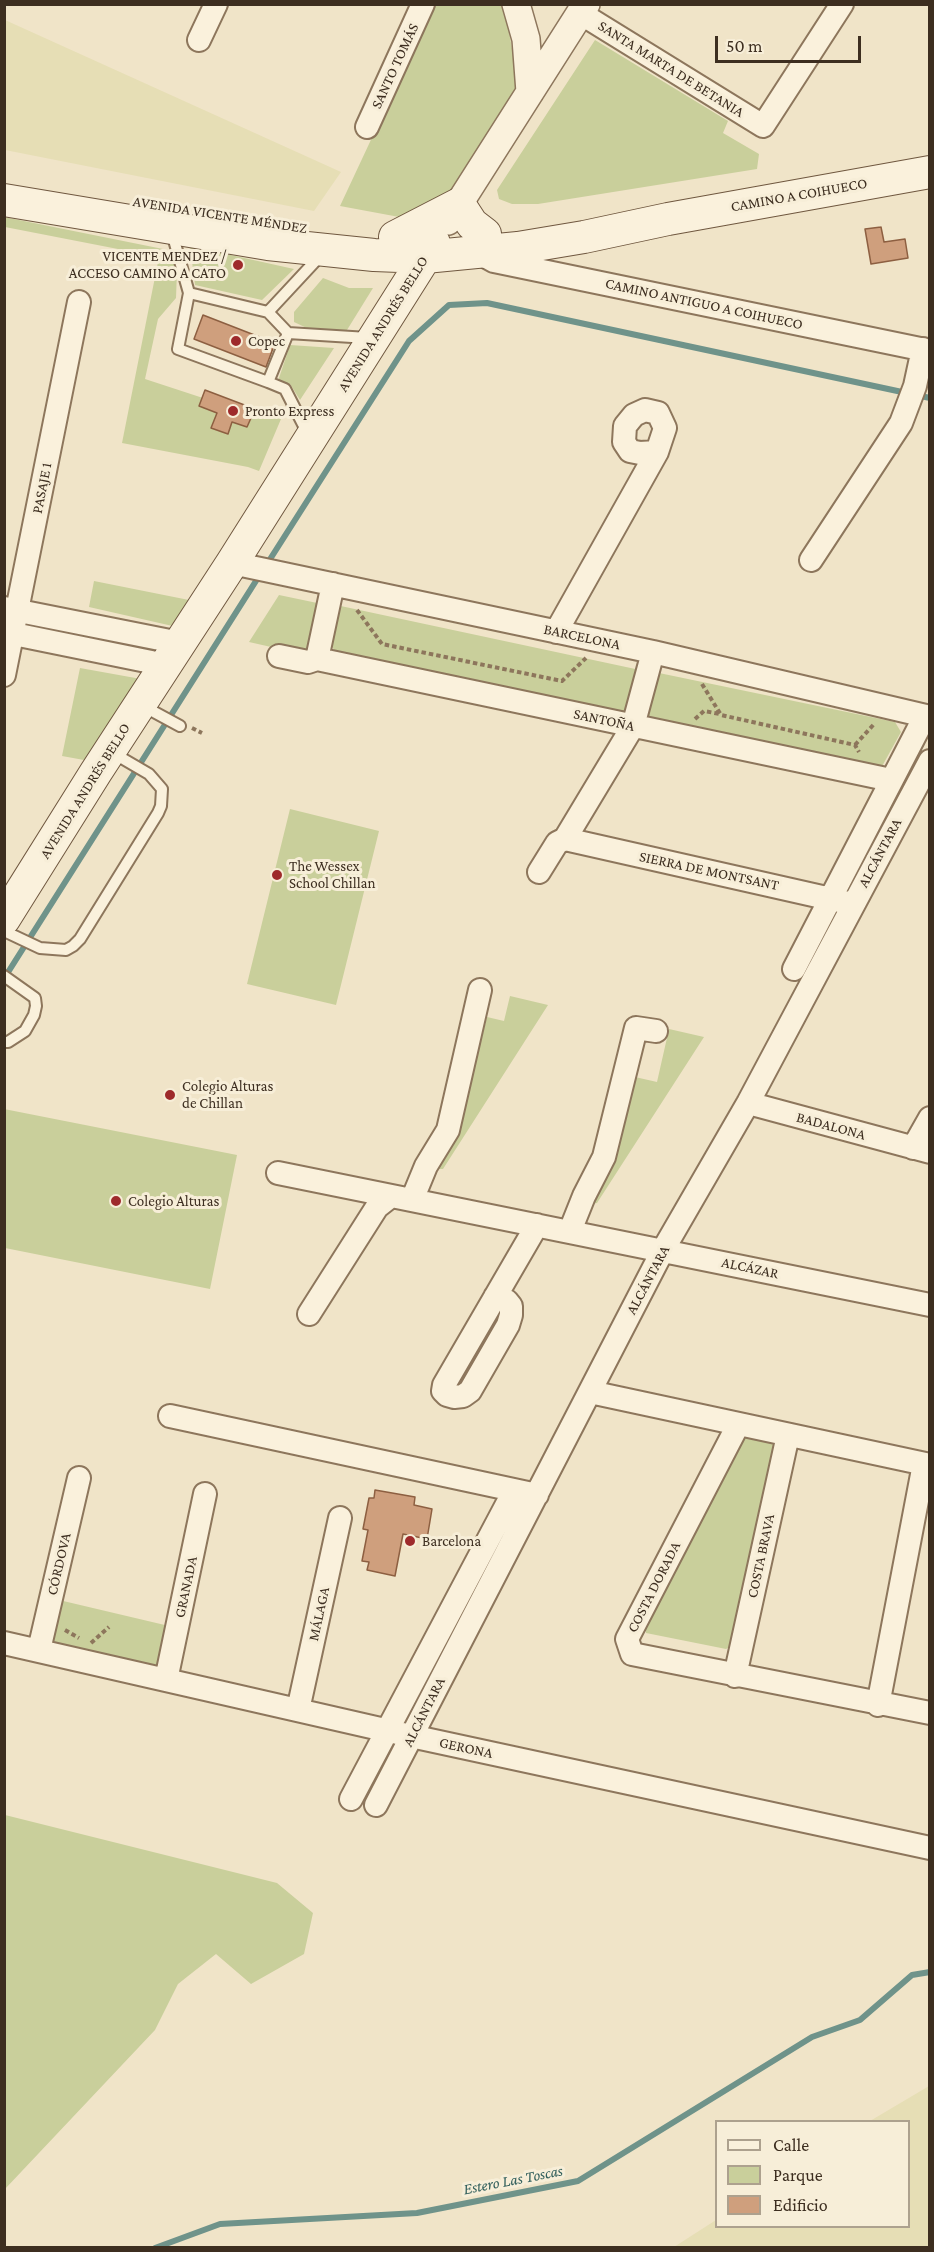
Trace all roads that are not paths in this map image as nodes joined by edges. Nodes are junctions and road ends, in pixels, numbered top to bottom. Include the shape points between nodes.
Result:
1 (216, 4) edge
2 (423, 4) edge
3 (516, 4) edge
4 (842, 4) edge
5 (576, 7) edge
6 (199, 40) dead end
7 (530, 92) junction
8 (367, 127) dead end
9 (930, 172) edge
10 (4, 181) edge
11 (4, 200) edge
12 (459, 204) junction
13 (170, 227) junction
14 (395, 237) junction
15 (483, 243) junction
16 (431, 247) junction
17 (326, 250) junction
18 (367, 254) junction
19 (406, 288) junction
20 (189, 293) junction
21 (79, 302) dead end
22 (268, 312) junction
23 (288, 333) junction
24 (374, 338) junction
25 (926, 350) edge
26 (268, 382) junction
27 (311, 439) junction
28 (657, 452) dead end
29 (811, 560) dead end
30 (243, 565) junction
31 (333, 584) junction
32 (11, 609) edge
33 (556, 632) junction
34 (9, 633) edge
35 (653, 652) junction
36 (173, 654) junction
37 (279, 656) dead end
38 (317, 659) junction
39 (4, 675) edge
40 (140, 704) junction
41 (927, 716) edge
42 (180, 726) dead end
43 (633, 726) junction
44 (110, 751) junction
45 (930, 761) edge
46 (881, 778) junction
47 (565, 839) junction
48 (539, 872) dead end
49 (830, 898) junction
50 (853, 904) junction
51 (11, 928) edge
52 (4, 931) edge
53 (794, 969) dead end
54 (4, 976) edge
55 (480, 990) dead end
56 (656, 1031) dead end
57 (4, 1042) edge
58 (748, 1103) junction
59 (930, 1118) edge
60 (921, 1150) edge
61 (278, 1173) dead end
62 (402, 1198) junction
63 (537, 1225) junction
64 (570, 1231) junction
65 (663, 1250) junction
66 (495, 1297) dead end
67 (930, 1305) edge
68 (309, 1314) dead end
69 (590, 1392) junction
70 (170, 1416) dead end
71 (738, 1425) junction
72 (788, 1436) junction
73 (927, 1464) edge
74 (79, 1478) dead end
75 (514, 1491) junction
76 (206, 1494) dead end
77 (537, 1495) junction
78 (340, 1518) dead end
79 (4, 1642) edge
80 (39, 1650) junction
81 (735, 1676) junction
82 (166, 1680) junction
83 (878, 1705) junction
84 (298, 1710) junction
85 (930, 1713) edge
86 (387, 1730) junction
87 (411, 1736) junction
88 (351, 1799) dead end
89 (376, 1805) dead end
90 (930, 1848) edge

1 - 6 street
2 - 8 street, SANTO TOMÁS
3 - 7 street via 526,39
4 - 5 street, SANTA MARTA DE BETANIA via 763,126
5 - 7 street, AVENIDA ANDRÉS BELLO
7 - 12 street, AVENIDA ANDRÉS BELLO
9 - 15 main road, CAMINO A COIHUECO via 584,237
10 - 14 main road, AVENIDA VICENTE MÉNDEZ via 250,221
11 - 13 main road, AVENIDA VICENTE MÉNDEZ
12 - 14 main road
12 - 15 main road
12 - 16 street, AVENIDA ANDRÉS BELLO
13 - 17 main road, AVENIDA VICENTE MÉNDEZ
13 - 20 lane
14 - 16 main road, AVENIDA VICENTE MÉNDEZ
15 - 16 main road, CAMINO A COIHUECO
15 - 25 street, CAMINO ANTIGUO A COIHUECO via 490,260
16 - 18 main road, AVENIDA VICENTE MÉNDEZ
16 - 19 main road, AVENIDA ANDRÉS BELLO
17 - 18 main road, AVENIDA VICENTE MÉNDEZ
17 - 22 lane
18 - 19 main road via 406,264
19 - 24 main road, AVENIDA ANDRÉS BELLO
20 - 22 lane
20 - 26 lane via 178,349
21 - 32 street, PASAJE 1
22 - 23 lane
23 - 24 lane
23 - 26 lane
24 - 27 main road, AVENIDA ANDRÉS BELLO
25 - 29 street via 901,423
26 - 27 lane via 285,389
27 - 30 main road, AVENIDA ANDRÉS BELLO
28 - 33 street
30 - 31 street, BARCELONA
30 - 36 main road, AVENIDA ANDRÉS BELLO
31 - 33 street, BARCELONA
31 - 38 street
32 - 34 street, PASAJE 1
32 - 36 street
33 - 35 street, BARCELONA
34 - 36 street
34 - 39 street, PASAJE 1
35 - 41 street, BARCELONA
35 - 43 street
36 - 40 main road, AVENIDA ANDRÉS BELLO
37 - 38 street, SANTOÑA via 308,662
38 - 43 street, SANTOÑA
40 - 42 lane
40 - 44 main road, AVENIDA ANDRÉS BELLO
41 - 46 street, ALCÁNTARA
43 - 46 street, SANTOÑA
43 - 47 street
44 - 51 main road, AVENIDA ANDRÉS BELLO
44 - 51 lane via 149,774 162,789 161,806 73,946 66,950 40,948
45 - 50 street, ALCÁNTARA
46 - 49 street, ALCÁNTARA
47 - 48 street via 557,843
47 - 49 street, SIERRA DE MONTSANT
49 - 50 street, SIERRA DE MONTSANT
49 - 53 street, ALCÁNTARA
50 - 58 street, ALCÁNTARA
51 - 52 lane
54 - 57 lane via 35,998 36,1006 25,1031
55 - 62 street via 447,1130
56 - 64 street via 636,1028 604,1157
58 - 60 street, BADALONA
58 - 65 street, ALCÁNTARA
59 - 60 street, BADALONA
61 - 62 street, ALCÁZAR
62 - 63 street, ALCÁZAR
62 - 68 street via 377,1207
63 - 64 street, ALCÁZAR
63 - 66 street
64 - 65 street, ALCÁZAR
65 - 67 street, ALCÁZAR
65 - 69 street, ALCÁNTARA
69 - 71 street
69 - 77 street, ALCÁNTARA
70 - 75 street
71 - 72 street
71 - 81 street, COSTA DORADA via 627,1640 632,1654
72 - 73 street
72 - 81 street, COSTA BRAVA
73 - 83 street
74 - 80 street, CÓRDOVA
75 - 77 street
75 - 86 street, ALCÁNTARA
76 - 82 street, GRANADA
77 - 87 street, ALCÁNTARA
78 - 84 street, MÁLAGA
79 - 80 street, GERONA
80 - 82 street, GERONA
81 - 83 street, COSTA DORADA
82 - 84 street, GERONA
83 - 85 street, COSTA DORADA
84 - 86 street, GERONA
86 - 87 street, GERONA
86 - 88 street, ALCÁNTARA
87 - 89 street, ALCÁNTARA
87 - 90 street, GERONA

